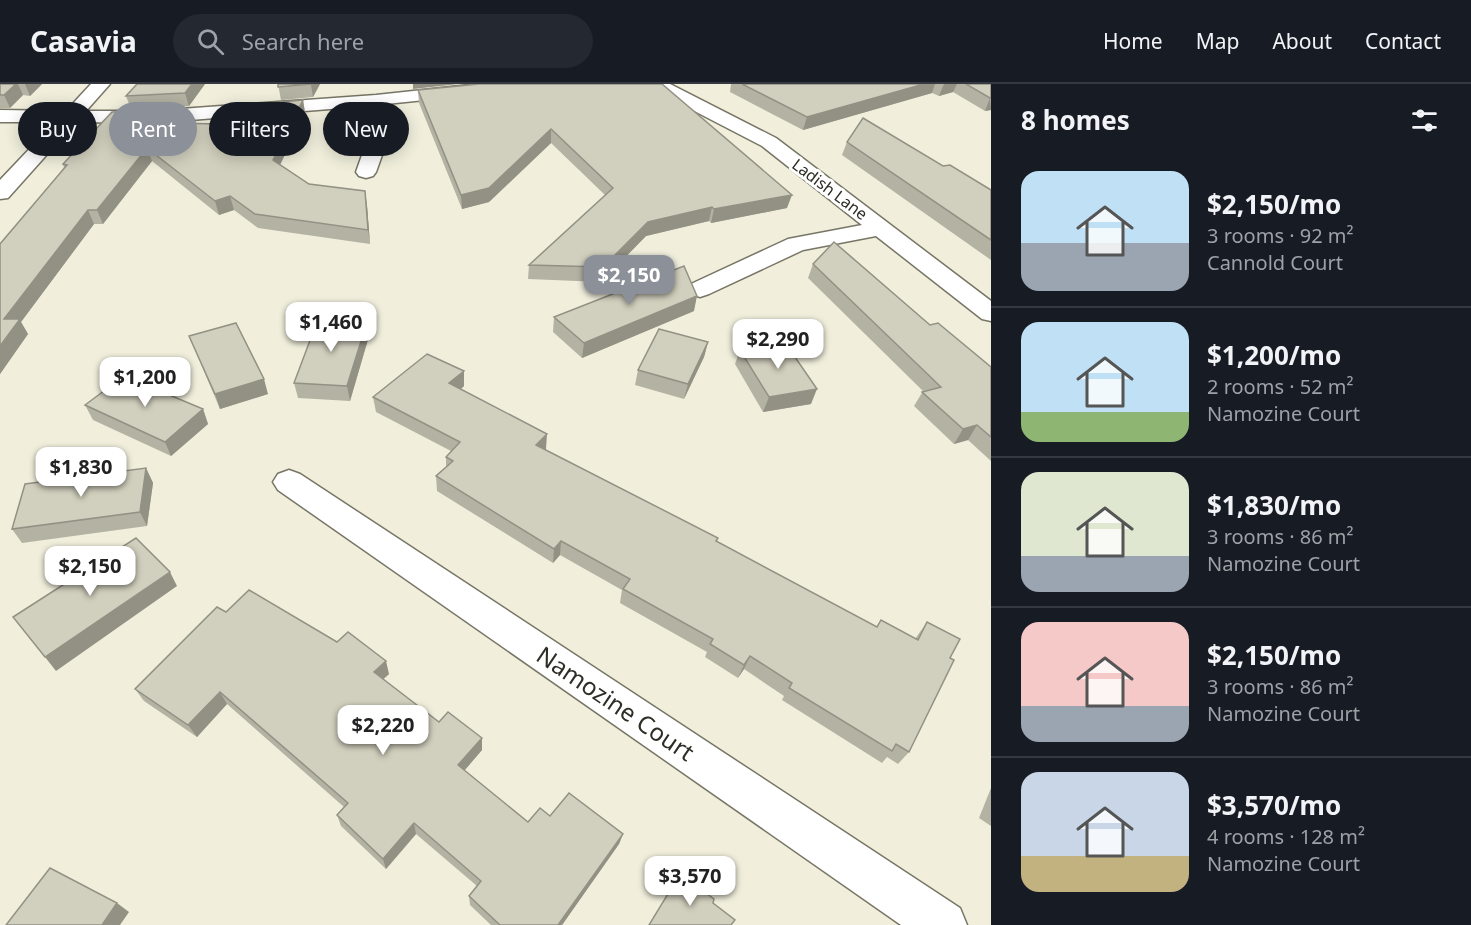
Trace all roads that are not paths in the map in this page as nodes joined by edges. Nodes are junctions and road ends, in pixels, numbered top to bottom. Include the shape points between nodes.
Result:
1 (101, 84) edge
2 (531, 84) edge
3 (656, 84) edge
4 (376, 100) junction
5 (85, 102) edge
6 (0, 116) edge
7 (18, 116) edge
8 (97, 117) edge
9 (35, 156) edge
10 (366, 172) dead end
11 (0, 193) edge
12 (881, 228) junction
13 (700, 289) dead end
14 (991, 313) edge
15 (289, 482) dead end
16 (943, 925) edge

1 - 5 street
2 - 4 street
3 - 12 street, Ladish Lane via 769,142
4 - 8 street via 153,117
4 - 10 street via 382,127
6 - 7 street
9 - 11 street
12 - 13 street via 796,244
12 - 14 street, Ladish Lane
15 - 16 street, Namozine Court

